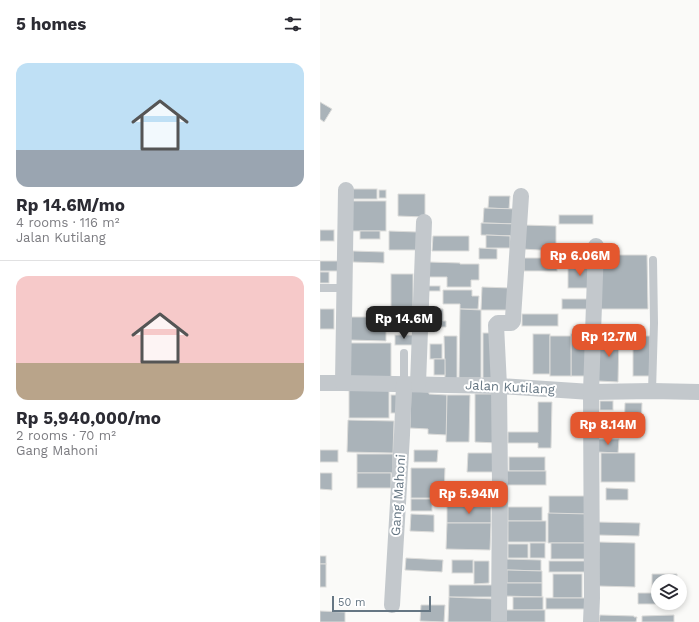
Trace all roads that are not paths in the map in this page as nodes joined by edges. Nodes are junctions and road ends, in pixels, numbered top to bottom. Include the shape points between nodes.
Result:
1 (346, 190) dead end
2 (521, 196) dead end
3 (424, 222) dead end
4 (596, 246) dead end
5 (653, 260) dead end
6 (320, 288) edge
7 (344, 288) junction
8 (404, 353) dead end
9 (343, 383) junction
10 (320, 384) edge
11 (411, 384) junction
12 (499, 386) junction
13 (652, 391) junction
14 (590, 392) junction
15 (699, 392) edge
16 (392, 605) dead end
17 (499, 622) edge
18 (591, 622) edge

1 - 7 street
2 - 12 street via 513,321 496,325
3 - 11 street, Gang Mahoni
4 - 14 street
5 - 13 lane
6 - 7 lane
7 - 9 street
8 - 11 lane
9 - 10 street, Jalan Kutilang
9 - 11 street, Jalan Kutilang
11 - 12 street, Jalan Kutilang
11 - 16 street, Gang Mahoni via 402,435
12 - 14 street, Jalan Kutilang
12 - 17 street
13 - 14 street, Jalan Kutilang
13 - 15 street, Jalan Kutilang
14 - 18 street

